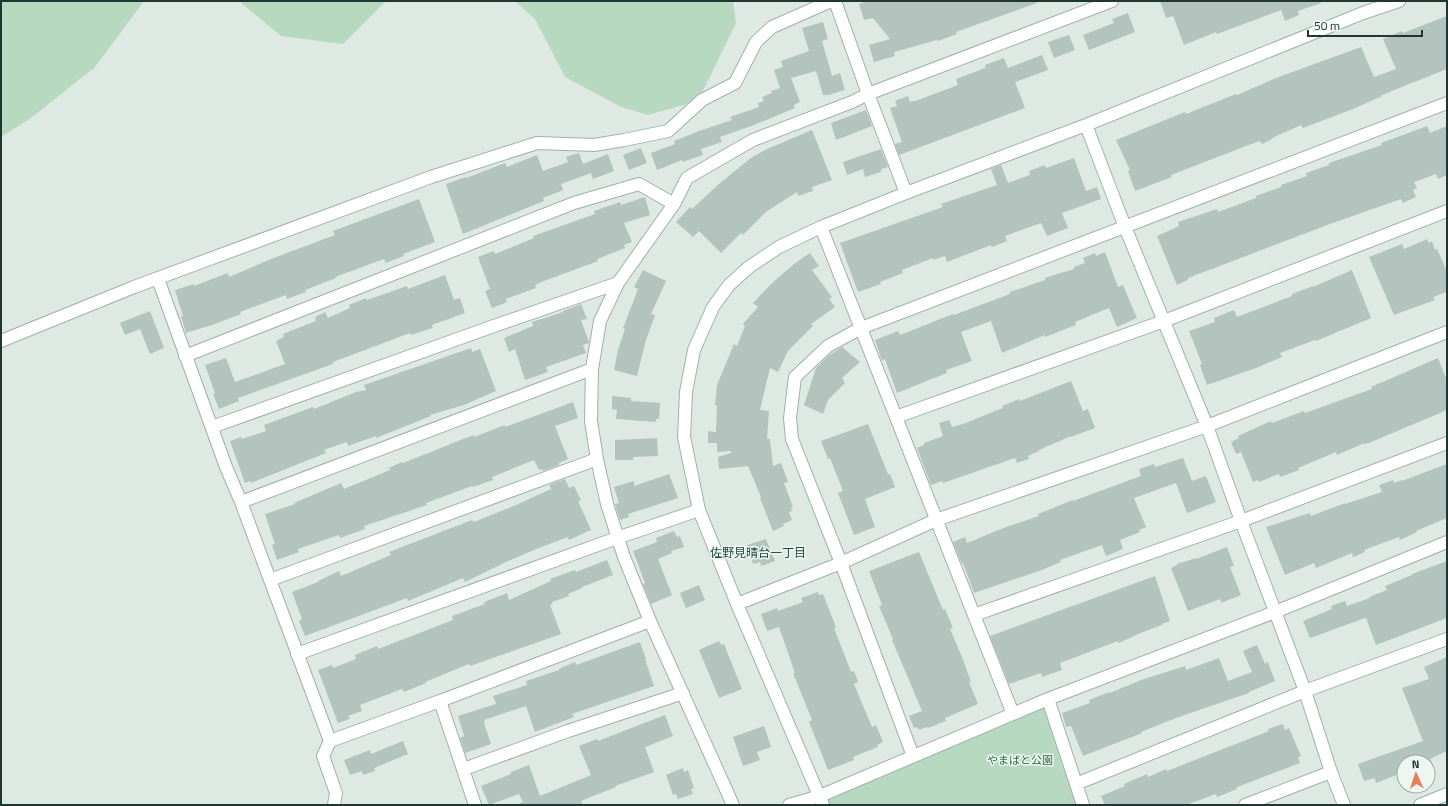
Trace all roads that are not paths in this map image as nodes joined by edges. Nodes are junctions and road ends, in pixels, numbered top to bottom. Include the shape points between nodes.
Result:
1 (831, 1) edge
2 (835, 1) edge
3 (1112, 1) edge
4 (1399, 1) edge
5 (868, 94) junction
6 (1447, 103) edge
7 (1086, 125) junction
8 (906, 193) junction
9 (674, 204) junction
10 (1447, 211) edge
11 (821, 227) junction
12 (1125, 227) junction
13 (158, 279) junction
14 (618, 283) junction
15 (1164, 321) junction
16 (861, 328) junction
17 (1447, 332) edge
18 (1, 341) edge
19 (185, 356) junction
20 (592, 369) junction
21 (896, 417) junction
22 (1207, 426) junction
23 (212, 428) junction
24 (1447, 443) edge
25 (597, 459) junction
26 (241, 502) junction
27 (699, 510) junction
28 (936, 520) junction
29 (1241, 521) junction
30 (617, 538) junction
31 (1447, 542) edge
32 (841, 563) junction
33 (270, 580) junction
34 (737, 604) junction
35 (1275, 612) junction
36 (974, 615) junction
37 (650, 621) junction
38 (1447, 639) edge
39 (297, 654) junction
40 (1305, 691) junction
41 (683, 693) junction
42 (1048, 699) junction
43 (440, 701) junction
44 (1013, 714) junction
45 (330, 741) junction
46 (913, 756) junction
47 (464, 769) junction
48 (1331, 772) junction
49 (1076, 784) junction
50 (1447, 794) edge
51 (821, 800) edge
52 (334, 805) edge
53 (475, 805) edge
54 (733, 805) edge
55 (789, 805) edge
56 (1083, 805) edge
57 (1245, 805) edge
58 (1344, 805) edge
59 (1420, 805) edge

1 - 13 street via 772,27 756,42 735,83 702,100 668,131 594,145 537,142 431,177
2 - 5 street
3 - 5 street
4 - 7 street via 1363,13
5 - 8 street
5 - 9 street via 752,140 687,178
6 - 12 street
7 - 8 street
7 - 12 street
8 - 11 street
9 - 14 street
9 - 19 street via 639,184 587,199
10 - 15 street
11 - 16 street
11 - 27 street via 779,247 749,267 729,285 713,307 694,350 686,392 684,437
12 - 15 street
12 - 16 street
13 - 18 street
13 - 19 street
14 - 20 street via 600,321
14 - 23 street
15 - 21 street
15 - 22 street
16 - 21 street
16 - 32 street via 828,346 795,377 790,418 792,439
17 - 22 street
19 - 23 street
20 - 25 street via 591,421
20 - 26 street
21 - 28 street
22 - 28 street
22 - 29 street
23 - 26 street
24 - 29 street
25 - 30 street
25 - 33 street
26 - 33 street
27 - 30 street
27 - 34 street
28 - 32 street
28 - 36 street
29 - 35 street
29 - 36 street
30 - 37 street
30 - 39 street
31 - 35 street
32 - 34 street
32 - 46 street
33 - 39 street
34 - 51 street
35 - 40 street
35 - 42 street
36 - 44 street
37 - 41 street
37 - 43 street
38 - 40 street
39 - 45 street
40 - 48 street
40 - 49 street
41 - 47 street
41 - 54 street
42 - 44 street
42 - 49 street
43 - 45 street
43 - 47 street
44 - 46 street
45 - 52 street via 323,756 336,793
46 - 51 street
47 - 53 street
48 - 57 street
48 - 58 street
49 - 56 street
50 - 59 street
51 - 55 street

